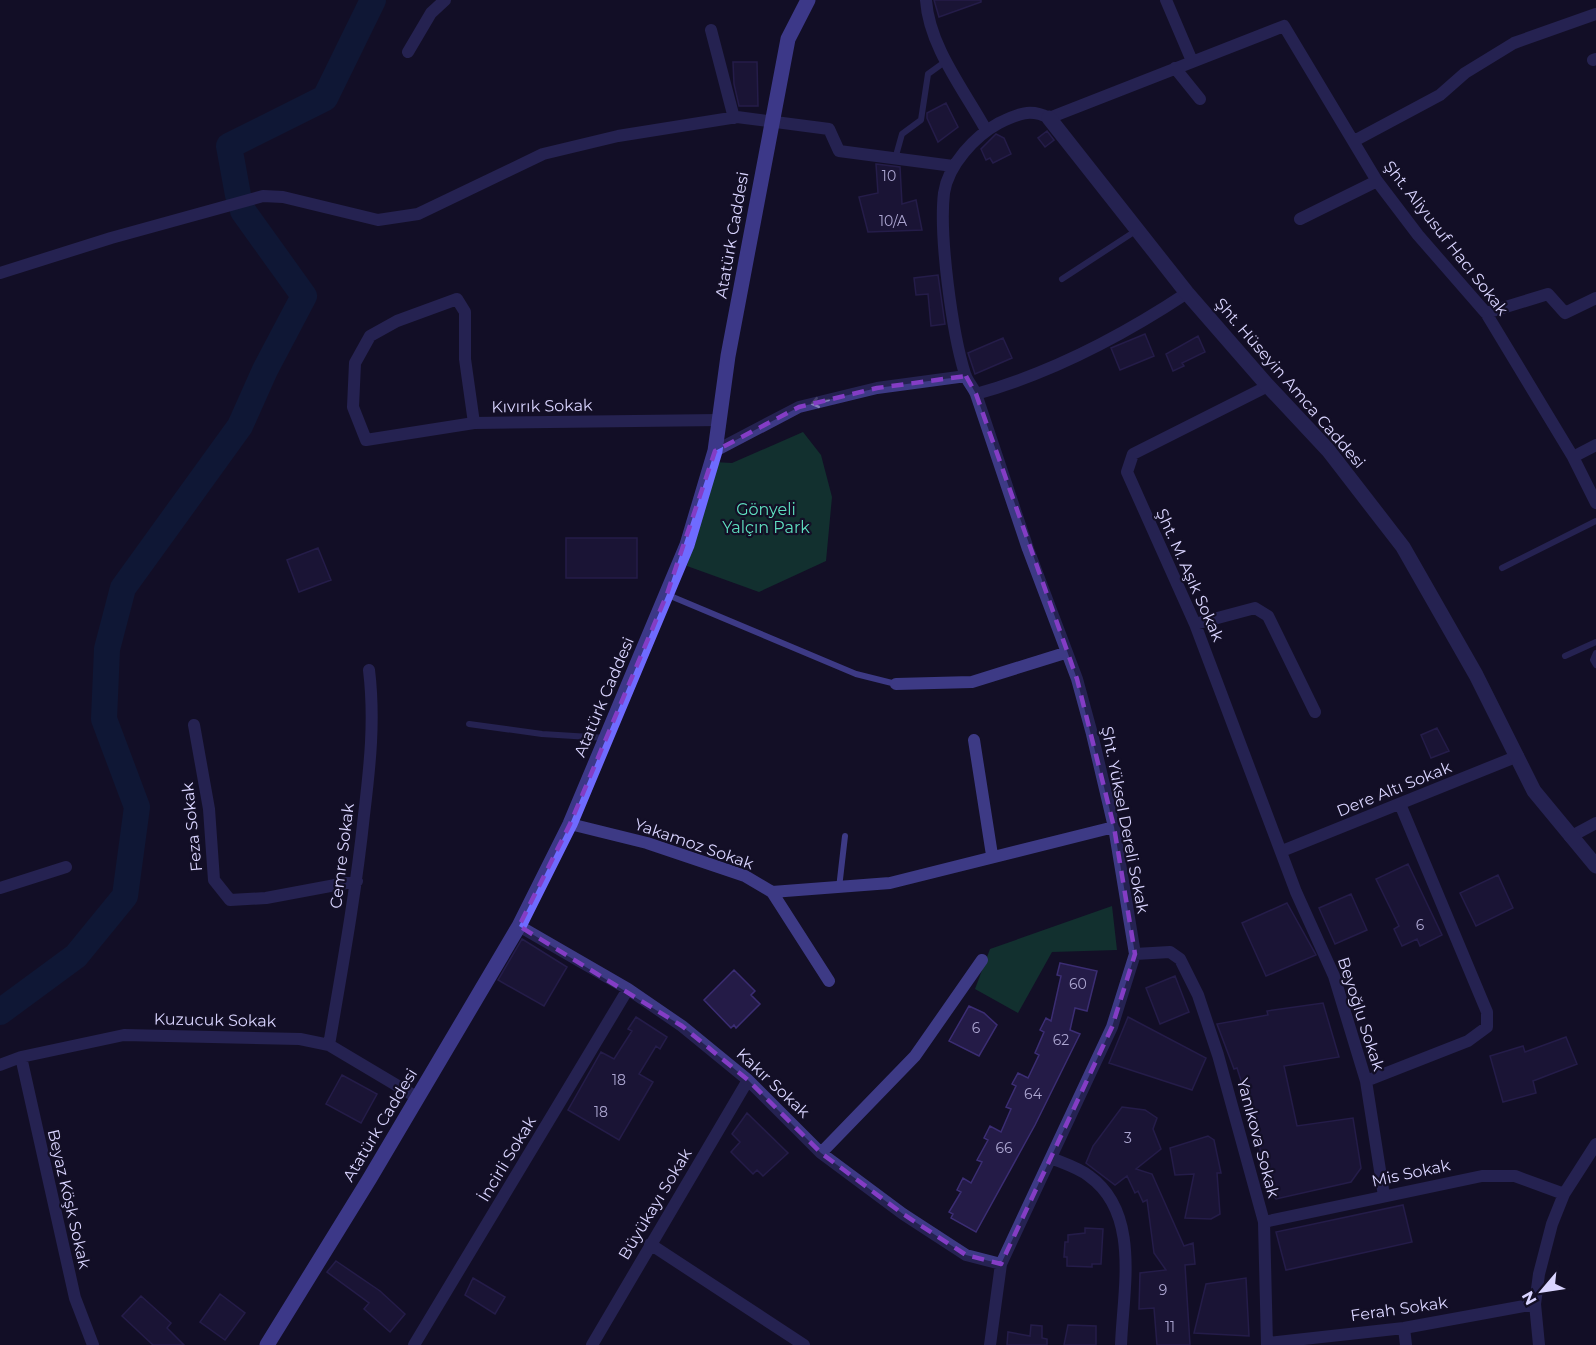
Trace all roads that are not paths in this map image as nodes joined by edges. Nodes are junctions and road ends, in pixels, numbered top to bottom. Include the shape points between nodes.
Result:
1 (445, 0) edge
2 (807, 0) edge
3 (926, 0) edge
4 (1166, 0) edge
5 (1596, 14) edge
6 (711, 30) dead end
7 (408, 52) dead end
8 (947, 61) junction
9 (1192, 61) junction
10 (1175, 68) junction
11 (1200, 99) dead end
12 (734, 118) junction
13 (1050, 118) junction
14 (772, 123) junction
15 (986, 130) junction
16 (1354, 141) junction
17 (895, 159) junction
18 (953, 166) junction
19 (1377, 181) junction
20 (1300, 219) dead end
21 (1138, 230) junction
22 (0, 273) edge
23 (1062, 279) dead end
24 (1187, 292) junction
25 (1596, 298) edge
26 (1486, 313) junction
27 (966, 376) junction
28 (1268, 386) junction
29 (976, 394) junction
30 (720, 420) junction
31 (474, 423) junction
32 (1596, 445) edge
33 (715, 452) junction
34 (1573, 457) junction
35 (1596, 503) edge
36 (1596, 521) edge
37 (1502, 568) dead end
38 (667, 594) junction
39 (1195, 624) junction
40 (1596, 642) edge
41 (1065, 653) junction
42 (1596, 653) edge
43 (1565, 656) dead end
44 (1596, 665) edge
45 (369, 670) dead end
46 (896, 684) joint
47 (1315, 712) dead end
48 (469, 724) dead end
49 (194, 725) dead end
50 (607, 738) junction
51 (974, 740) dead end
52 (1518, 756) junction
53 (1400, 804) junction
54 (1596, 823) edge
55 (570, 824) junction
56 (1113, 826) junction
57 (845, 836) dead end
58 (1570, 837) junction
59 (1282, 851) junction
60 (992, 855) junction
61 (1596, 866) edge
62 (66, 867) dead end
63 (357, 881) junction
64 (0, 888) edge
65 (839, 888) junction
66 (772, 892) junction
67 (519, 926) junction
68 (1135, 954) junction
69 (981, 960) dead end
70 (829, 981) dead end
71 (628, 989) junction
72 (329, 1045) junction
73 (21, 1057) junction
74 (0, 1065) edge
75 (748, 1080) junction
76 (1366, 1081) junction
77 (418, 1098) junction
78 (1596, 1144) edge
79 (821, 1153) junction
80 (1051, 1158) junction
81 (1564, 1194) junction
82 (1384, 1196) junction
83 (1264, 1222) junction
84 (650, 1245) junction
85 (1001, 1264) junction
86 (1535, 1304) junction
87 (1404, 1328) junction
88 (1267, 1344) edge
89 (93, 1345) edge
90 (267, 1345) edge
91 (414, 1345) edge
92 (592, 1345) edge
93 (804, 1345) edge
94 (990, 1345) edge
95 (1121, 1345) edge
96 (1406, 1345) edge
97 (1539, 1345) edge

1 - 7 street via 431,13
2 - 14 main road, Atatürk Caddesi via 788,39
3 - 8 street via 927,18
4 - 9 street
5 - 16 street via 1514,43 1465,73 1440,95
6 - 12 street
8 - 15 street
8 - 17 lane via 928,74 921,120 902,134
9 - 10 street
9 - 16 street, Şht. Aliyusuf Hacı Sokak via 1284,26
10 - 11 street
10 - 13 street
12 - 14 street
12 - 22 street via 618,136 543,154 418,214 378,220 283,197 263,196
13 - 15 street via 1037,111 1021,113
13 - 21 street, Şht. Hüseyin Amca Caddesi
14 - 17 street via 829,129 839,151
14 - 30 main road, Atatürk Caddesi
15 - 18 street, Şht. Yüksel Dereli Sokak
16 - 19 street, Şht. Aliyusuf Hacı Sokak
17 - 18 street
18 - 27 street, Şht. Yüksel Dereli Sokak via 944,192 945,248 956,334
19 - 20 street
19 - 26 street, Şht. Aliyusuf Hacı Sokak
21 - 23 lane
21 - 24 street, Şht. Hüseyin Amca Caddesi
24 - 28 street, Şht. Hüseyin Amca Caddesi
24 - 29 street via 1131,329 1018,382
25 - 26 street via 1565,313 1548,294
26 - 34 street, Şht. Aliyusuf Hacı Sokak
27 - 29 street, Şht. Yüksel Dereli Sokak
27 -> 33 street via 877,388 799,406
28 - 39 street, Şht. M. Aşık Sokak via 1132,454 1127,472
28 - 52 street, Şht. Hüseyin Amca Caddesi via 1328,450 1403,547
29 - 41 street, Şht. Yüksel Dereli Sokak
30 - 31 street, Kıvırık Sokak
30 - 33 main road, Atatürk Caddesi
31 - 31 street, Kıvırık Sokak via 366,440 353,407 355,363 370,336 397,321 457,299 465,312 465,359
32 - 34 street
33 - 38 main road, Atatürk Caddesi via 687,545
34 - 35 street, Şht. Aliyusuf Hacı Sokak
36 - 37 lane
38 - 46 lane via 856,674
38 - 50 main road, Atatürk Caddesi
39 - 47 street via 1255,608 1268,616
39 - 59 street, Şht. M. Aşık Sokak
40 - 43 lane
41 - 46 street via 972,682
41 - 56 street, Şht. Yüksel Dereli Sokak via 1077,679
42 - 44 lane
45 - 63 street, Cemre Sokak via 374,710
48 - 50 lane
49 - 63 street, Feza Sokak via 209,809 214,880 230,900 266,898
50 - 55 main road, Atatürk Caddesi
51 - 60 street
52 - 53 street, Dere Altı Sokak
52 - 58 street, Şht. Hüseyin Amca Caddesi via 1534,791
53 - 59 street, Dere Altı Sokak
53 - 76 street via 1487,1012 1486,1028 1468,1041
54 - 58 street
55 - 66 street, Yakamoz Sokak via 647,843 745,876
55 - 67 main road, Atatürk Caddesi
56 - 60 street
56 - 68 street, Şht. Yüksel Dereli Sokak
57 - 65 lane
58 - 61 street, Şht. Hüseyin Amca Caddesi
59 - 76 street, Beyoğlu Sokak via 1334,976
60 - 65 street via 890,883
62 - 64 street
63 - 72 street, Cemre Sokak
65 - 66 street
66 - 70 street, Yakamoz Sokak
67 - 71 street, Kakır Sokak
67 - 77 main road, Atatürk Caddesi
68 - 80 street, Şht. Yüksel Dereli Sokak via 1112,1027
68 - 83 street, Yanıkova Sokak via 1170,952 1180,959 1198,995
69 - 79 street via 915,1056
71 - 75 street, Kakır Sokak via 682,1026
71 - 91 street, İncirli Sokak
72 - 73 street, Kuzucuk Sokak via 300,1039 124,1035
72 - 77 street, Kuzucuk Sokak
73 - 74 street, Kuzucuk Sokak
73 - 89 street, Beyaz Köşk Sokak via 75,1298
75 - 79 street, Kakır Sokak
75 - 84 street, Büyükayı Sokak
76 - 82 street, Beyoğlu Sokak
77 - 90 main road, Atatürk Caddesi
78 - 81 street
79 - 85 street, Kakır Sokak via 966,1256
80 - 85 street, Şht. Yüksel Dereli Sokak
80 - 95 street via 1088,1175 1110,1195 1121,1217 1125,1251
81 - 82 street, Mis Sokak via 1515,1176 1482,1176
81 - 86 street via 1539,1274
82 - 83 street, Mis Sokak
83 - 88 street, Yanıkova Sokak
84 - 92 street, Büyükayı Sokak
84 - 93 street
85 - 94 street, Şht. Yüksel Dereli Sokak
86 - 87 street, Ferah Sokak
86 - 97 street
87 - 88 street, Ferah Sokak
87 - 96 street

